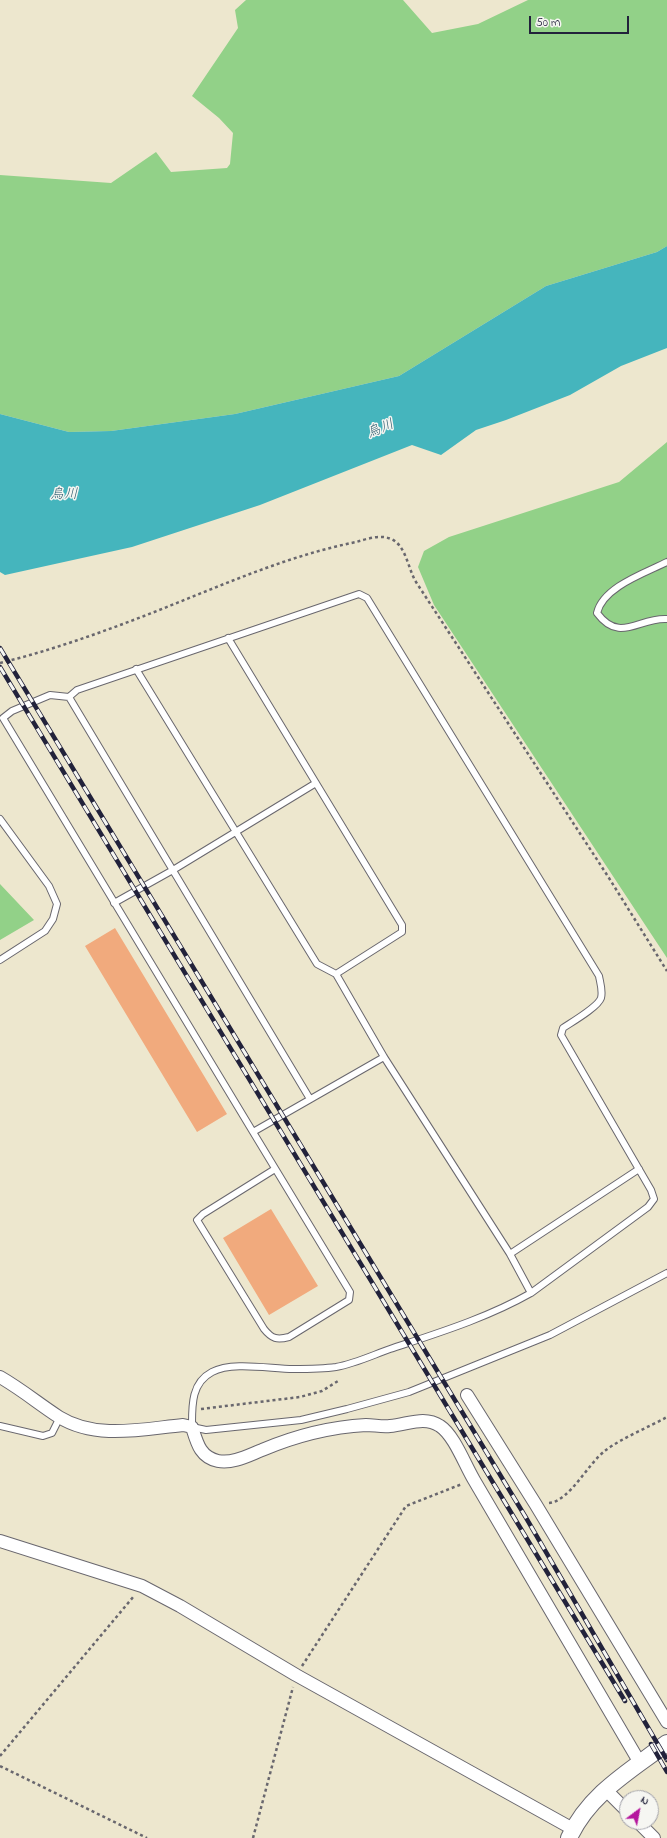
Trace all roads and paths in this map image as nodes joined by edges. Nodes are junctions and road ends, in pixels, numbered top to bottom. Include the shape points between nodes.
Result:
1 (667, 562) edge
2 (667, 619) edge
3 (228, 638) junction
4 (0, 663) edge
5 (136, 670) junction
6 (69, 697) junction
7 (316, 783) junction
8 (0, 819) edge
9 (236, 831) junction
10 (173, 870) junction
11 (114, 903) junction
12 (0, 960) edge
13 (667, 971) edge
14 (336, 974) junction
15 (384, 1057) junction
16 (310, 1098) junction
17 (253, 1132) junction
18 (275, 1169) junction
19 (639, 1169) junction
20 (510, 1254) junction
21 (667, 1273) edge
22 (531, 1293) junction
23 (0, 1377) edge
24 (338, 1381) dead end
25 (467, 1395) dead end
26 (192, 1410) junction
27 (60, 1417) junction
28 (667, 1417) edge
29 (0, 1426) edge
30 (192, 1427) junction
31 (474, 1480) junction
32 (536, 1504) junction
33 (0, 1541) edge
34 (142, 1586) junction
35 (296, 1675) junction
36 (667, 1722) edge
37 (667, 1743) edge
38 (0, 1756) edge
39 (640, 1763) junction
40 (0, 1766) edge
41 (605, 1789) junction
42 (619, 1803) edge
43 (646, 1830) edge
44 (571, 1833) edge
45 (147, 1838) edge
46 (253, 1838) edge
47 (654, 1838) edge

1 - 2 lane via 607,594 597,613 608,624 624,629 659,618
3 - 5 lane
3 - 7 lane
3 - 19 lane via 350,596 359,594 367,598 599,976 601,998 597,1004 563,1028 561,1035
4 - 13 path via 32,655 143,616 263,568 333,546 381,536 392,539 400,545 416,582
5 - 6 lane via 77,690
5 - 9 lane
6 - 10 lane
6 - 11 lane via 50,695 12,711 3,718
7 - 9 lane
7 - 14 lane via 402,925 402,932 398,935
8 - 12 lane via 49,886 57,904 54,919 45,931
9 - 10 lane
9 - 14 lane via 317,964
10 - 11 lane
10 - 16 lane
11 - 17 lane
14 - 15 lane
15 - 16 lane
15 - 20 lane
16 - 17 lane
17 - 18 lane
18 - 18 lane via 197,1220 264,1329 278,1340 289,1337 349,1300 350,1292
19 - 20 lane
19 - 22 lane via 654,1199 648,1207
20 - 22 lane
21 - 30 lane via 550,1335 409,1392 301,1420 206,1430
22 - 26 lane via 450,1330 337,1366 293,1369 255,1366 222,1368 205,1376 197,1385
23 - 27 street
24 - 26 path via 322,1391 300,1397
25 - 32 street
26 - 30 lane
27 - 29 lane via 52,1433 43,1436
27 - 30 street via 86,1428 108,1431 183,1425
28 - 32 path via 607,1449 556,1503
30 - 31 street via 203,1454 219,1461 230,1461 285,1440 327,1430 366,1425 390,1426 424,1420 440,1426 448,1433
31 - 35 path via 406,1506
31 - 39 street
32 - 36 street
33 - 34 street
34 - 35 street
34 - 38 path
35 - 44 street
35 - 46 path
37 - 39 main road
39 - 41 main road
40 - 45 path
41 - 42 street
41 - 44 main road
43 - 47 street

